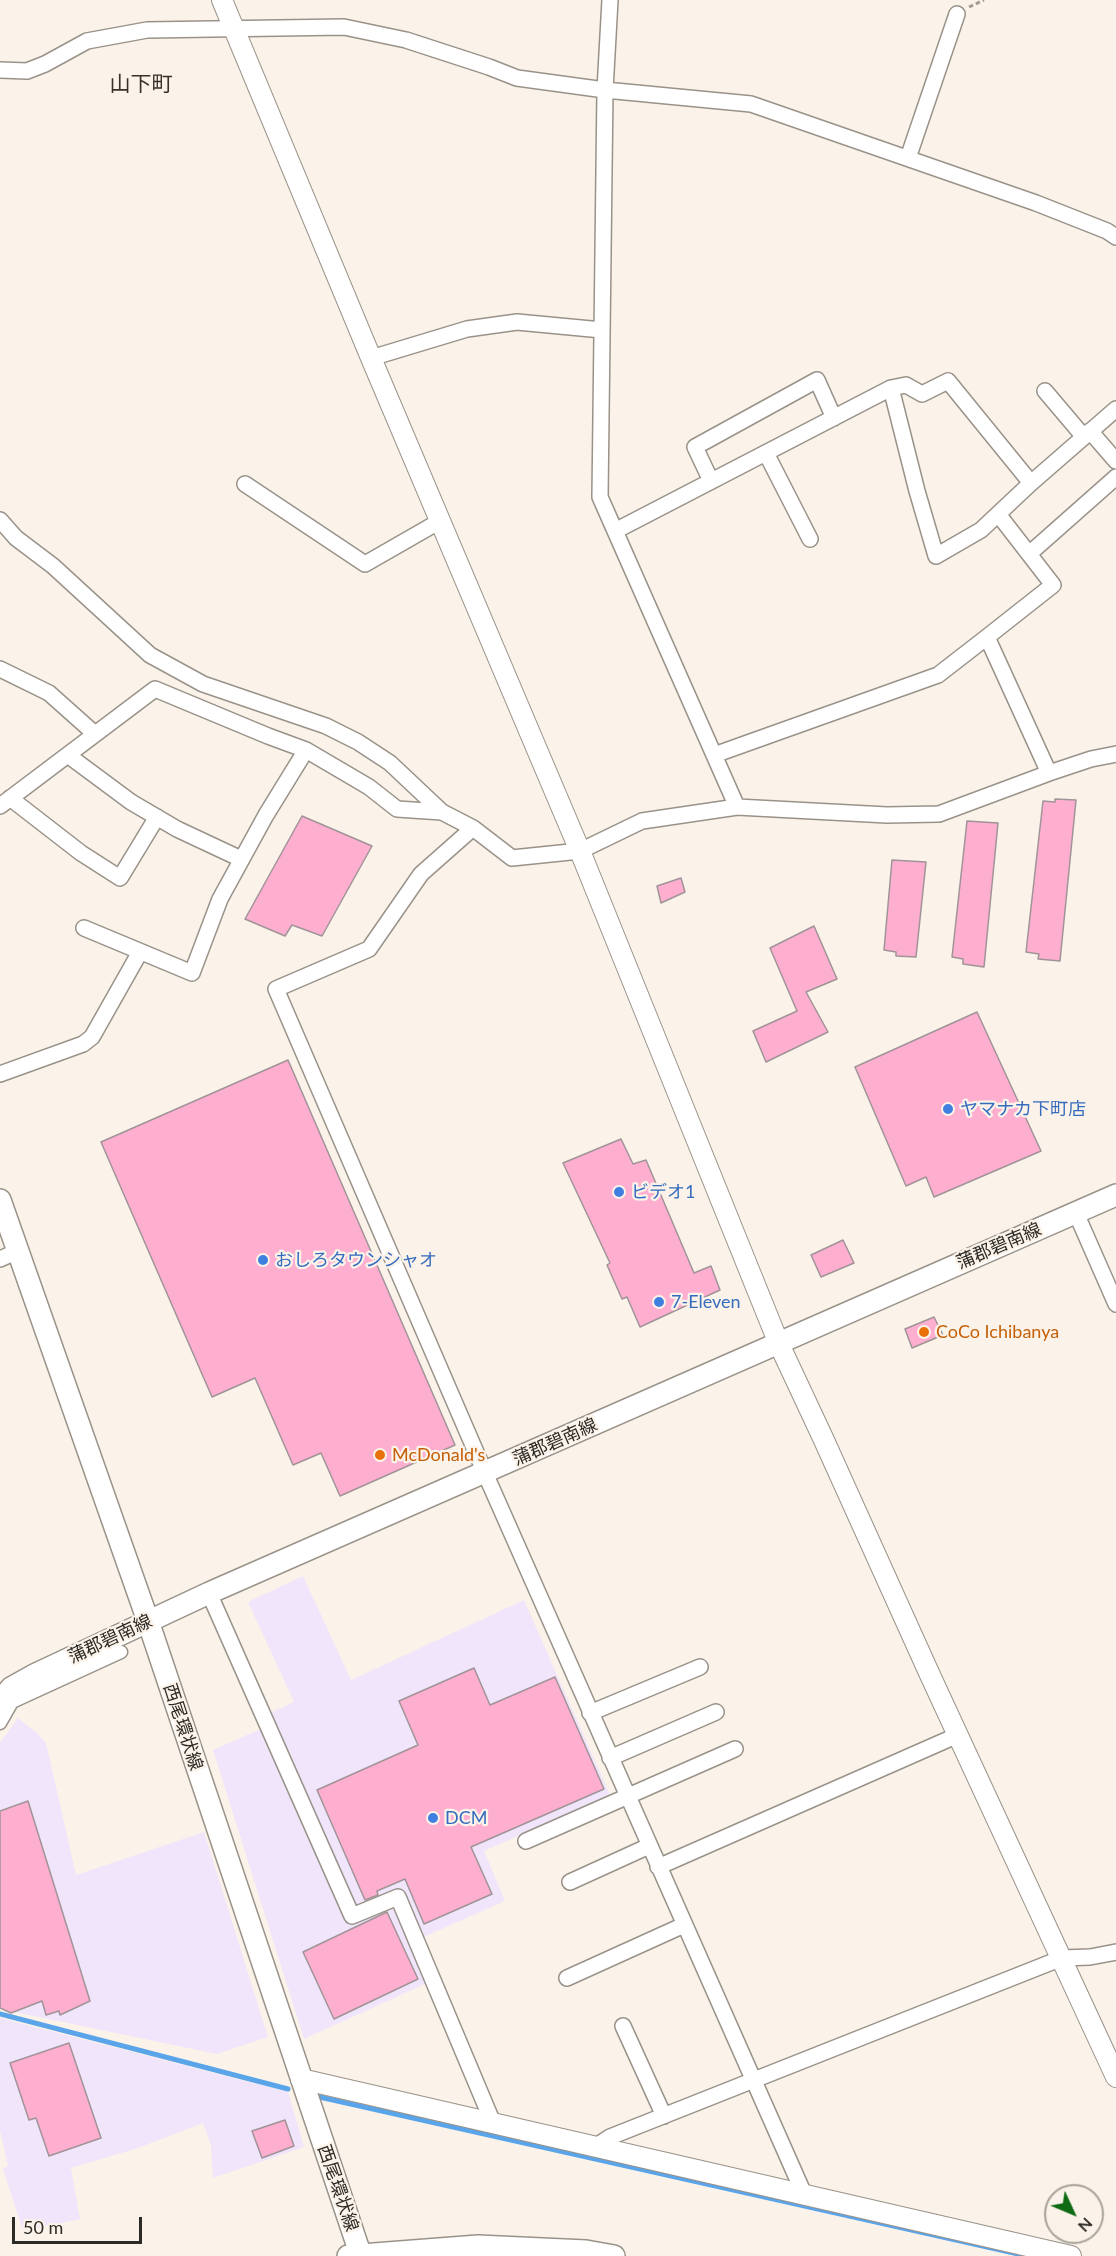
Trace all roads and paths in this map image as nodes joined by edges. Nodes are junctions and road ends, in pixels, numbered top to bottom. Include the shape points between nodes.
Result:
1 (222, 0) edge
2 (610, 0) edge
3 (957, 14) dead end
4 (234, 30) junction
5 (0, 70) edge
6 (605, 90) junction
7 (908, 158) junction
8 (1113, 233) edge
9 (602, 330) junction
10 (371, 358) junction
11 (891, 388) junction
12 (1045, 391) dead end
13 (1116, 409) edge
14 (834, 418) junction
15 (1087, 434) junction
16 (766, 453) junction
17 (1116, 461) edge
18 (1116, 477) edge
19 (711, 481) junction
20 (1031, 483) junction
21 (245, 484) dead end
22 (998, 514) junction
23 (0, 520) edge
24 (441, 521) junction
25 (615, 531) junction
26 (810, 540) dead end
27 (1029, 554) junction
28 (987, 637) junction
29 (0, 669) edge
30 (95, 734) junction
31 (306, 750) junction
32 (1116, 754) edge
33 (714, 755) junction
34 (69, 756) junction
35 (1049, 773) junction
36 (5, 802) edge
37 (737, 807) junction
38 (442, 812) junction
39 (157, 817) junction
40 (473, 828) junction
41 (580, 851) junction
42 (241, 859) junction
43 (84, 928) dead end
44 (140, 952) junction
45 (0, 1074) edge
46 (1116, 1195) edge
47 (0, 1200) edge
48 (1076, 1213) junction
49 (9, 1255) edge
50 (1116, 1304) edge
51 (779, 1344) junction
52 (485, 1473) junction
53 (209, 1593) junction
54 (148, 1621) junction
55 (121, 1652) dead end
56 (700, 1666) dead end
57 (0, 1701) edge
58 (716, 1712) dead end
59 (590, 1713) junction
60 (0, 1723) edge
61 (958, 1735) junction
62 (735, 1749) dead end
63 (610, 1758) junction
64 (627, 1796) junction
65 (526, 1841) dead end
66 (649, 1846) junction
67 (658, 1867) junction
68 (570, 1882) dead end
69 (684, 1925) junction
70 (1116, 1952) edge
71 (1062, 1958) junction
72 (567, 1978) dead end
73 (623, 2026) dead end
74 (1116, 2077) edge
75 (300, 2079) junction
76 (754, 2081) junction
77 (664, 2116) junction
78 (493, 2123) junction
79 (595, 2146) junction
80 (804, 2194) junction
81 (356, 2255) edge
82 (614, 2256) edge
83 (1071, 2256) edge

1 - 4 street
2 - 6 street
3 - 7 street
4 - 5 street via 147,30 87,41 27,71
4 - 6 street via 344,27 406,40 516,78
4 - 10 street
6 - 7 street via 751,104
6 - 9 street
7 - 8 street
9 - 10 street via 517,322 468,329
9 - 25 street via 600,497
10 - 24 street
11 - 14 street
11 - 20 street via 906,385 922,394 948,381
11 - 22 street via 936,556 981,530
12 - 15 street
13 - 15 street
14 - 16 street
14 - 19 street via 817,380 694,447
15 - 17 street
15 - 20 street
16 - 19 street
16 - 26 street
18 - 27 street
19 - 25 street
20 - 22 street
21 - 24 street via 365,564
22 - 27 street
23 - 38 street via 150,655 203,684 326,726 358,742 390,763
24 - 41 street
25 - 33 street
27 - 28 street via 1053,585
28 - 33 street via 938,675
28 - 35 street
29 - 30 street via 49,693
30 - 31 street via 155,689
30 - 34 street
31 - 38 street via 397,808
31 - 42 street
32 - 35 street
33 - 37 street
34 - 36 street
34 - 39 street
35 - 37 street via 939,814
36 - 39 street via 120,878
37 - 41 street via 642,821
38 - 40 street
39 - 42 street
40 - 41 street via 512,858
40 - 52 street via 421,874 369,949 276,989
41 - 51 street
42 - 44 street via 220,899 192,974
43 - 44 street
44 - 45 street via 92,1037 83,1044
46 - 48 main road, 蒲郡碧南線
47 - 49 main road, 西尾環状線
48 - 50 street
48 - 51 main road, 蒲郡碧南線
49 - 54 main road, 西尾環状線
51 - 52 main road, 蒲郡碧南線
51 - 61 street
52 - 53 main road, 蒲郡碧南線
52 - 59 street
53 - 54 main road, 蒲郡碧南線
53 - 78 street via 352,1916 398,1897
54 - 57 main road, 蒲郡碧南線 via 36,1674 11,1688
54 - 75 main road, 西尾環状線
55 - 60 street via 12,1702
56 - 59 street
58 - 63 street
59 - 63 street
61 - 67 street
61 - 71 street
62 - 64 street
63 - 64 street
64 - 65 street
64 - 66 street
66 - 67 street
66 - 68 street
67 - 69 street
69 - 72 street
69 - 76 street
70 - 71 street
71 - 74 street
71 - 76 street
73 - 77 street
75 - 78 street
75 - 81 main road, 西尾環状線
76 - 77 street
76 - 80 street
77 - 79 street
78 - 79 street
79 - 80 street
80 - 83 street
81 - 82 main road via 478,2246

